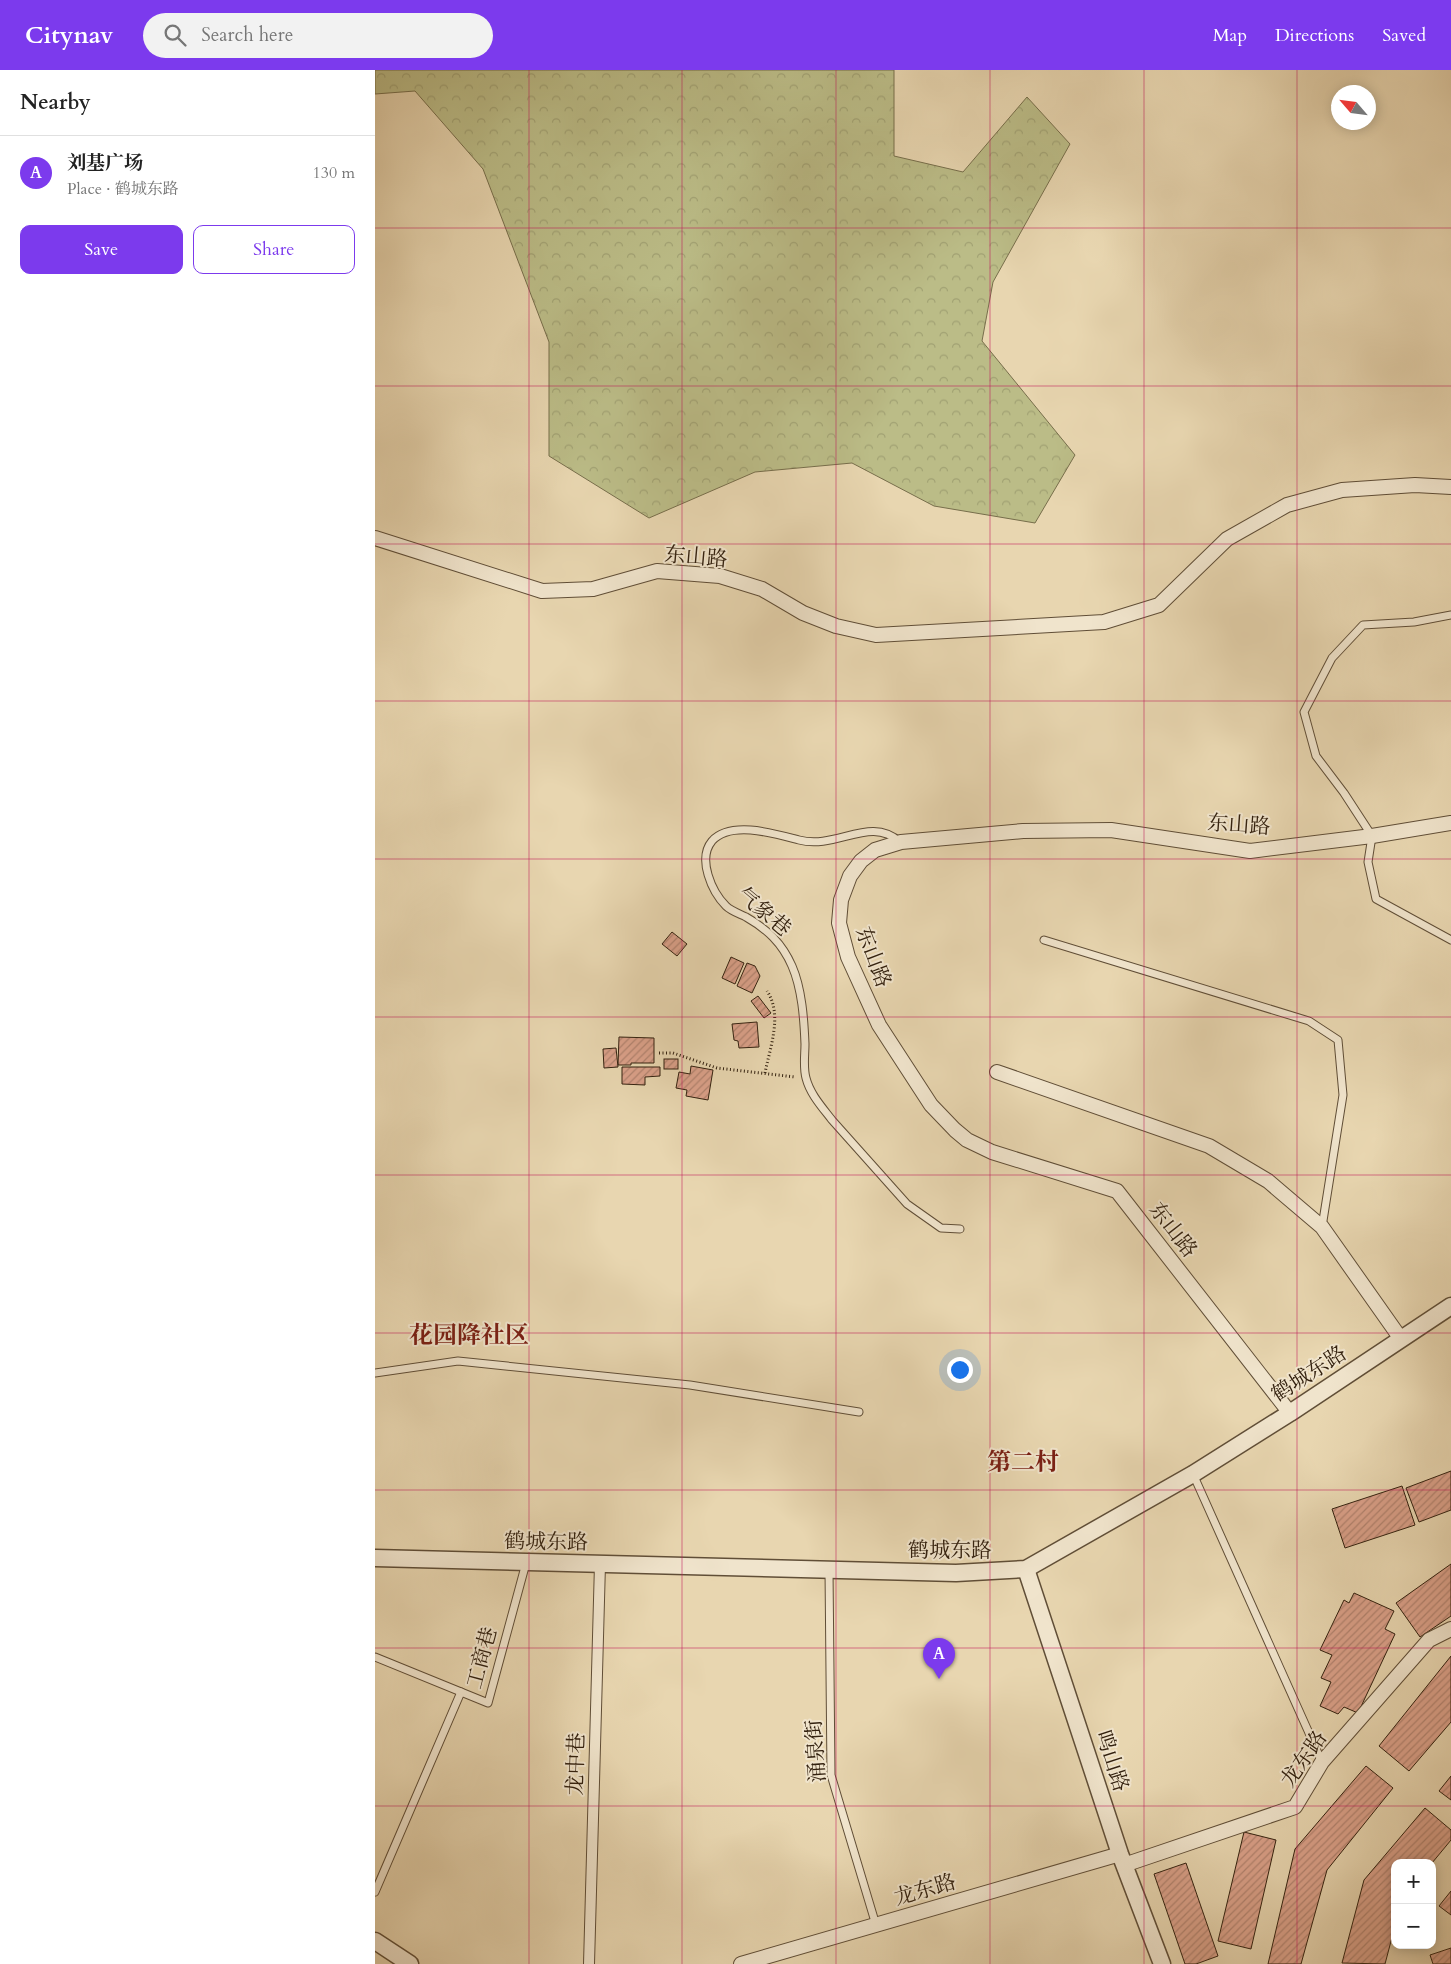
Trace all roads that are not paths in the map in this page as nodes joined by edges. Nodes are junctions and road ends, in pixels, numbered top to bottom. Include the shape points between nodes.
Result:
1 (1451, 487) edge
2 (375, 538) edge
3 (1451, 615) edge
4 (1451, 823) edge
5 (1372, 836) junction
6 (901, 842) junction
7 (1044, 940) dead end
8 (1451, 940) edge
9 (997, 1072) dead end
10 (1322, 1227) junction
11 (960, 1230) dead end
12 (1451, 1306) edge
13 (1401, 1339) junction
14 (375, 1373) edge
15 (859, 1412) dead end
16 (1290, 1413) junction
17 (1193, 1474) junction
18 (375, 1558) edge
19 (526, 1562) junction
20 (600, 1564) junction
21 (1026, 1569) junction
22 (829, 1570) junction
23 (1451, 1629) edge
24 (375, 1657) edge
25 (461, 1692) junction
26 (1322, 1762) junction
27 (1122, 1860) junction
28 (375, 1892) edge
29 (877, 1925) junction
30 (378, 1946) edge
31 (410, 1964) edge
32 (589, 1964) edge
33 (741, 1964) edge
34 (1161, 1964) edge

1 - 2 street, 东山路 via 1415,485 1342,490 1287,505 1227,539 1159,605 1104,622 1009,629 875,635 836,626 803,613 763,590 720,576 657,571 593,589 542,591
3 - 5 lane via 1413,622 1363,625 1332,658 1305,712 1316,756
4 - 5 street, 东山路
5 - 6 street, 东山路 via 1250,851 1111,830 1023,831
5 - 8 lane via 1368,862 1376,899
6 - 11 lane, 气象巷 via 893,835 872,830 825,843 749,829 717,836 710,843 706,860 711,884 727,906 760,926 781,944 792,967 803,1018 806,1078 831,1120 907,1204 941,1228
6 - 16 street, 东山路 via 875,850 861,861 850,876 841,900 839,923 848,956 879,1025 911,1076 931,1105 967,1140 992,1152 1117,1191
7 - 10 lane via 1309,1021 1338,1040 1343,1095
9 - 10 street via 1209,1146 1268,1181
10 - 13 street
12 - 13 street, 鹤城东路
13 - 16 street, 鹤城东路
14 - 15 lane via 458,1361 690,1385
16 - 17 street, 鹤城东路
17 - 21 street, 鹤城东路
17 - 26 lane
18 - 19 street, 鹤城东路
19 - 20 street, 鹤城东路
19 - 25 lane, 工商巷 via 488,1703
20 - 22 street, 鹤城东路
20 - 32 street, 龙中巷
21 - 22 street, 鹤城东路 via 956,1573
21 - 27 street, 鸣山路
22 - 29 lane, 涌泉街 via 831,1775
23 - 26 street, 龙东路 via 1429,1640
24 - 25 lane, 工商巷
25 - 28 lane
26 - 27 street, 龙东路 via 1295,1807
27 - 29 street, 龙东路
27 - 34 street, 鸣山路
29 - 33 street, 龙东路
30 - 31 street

